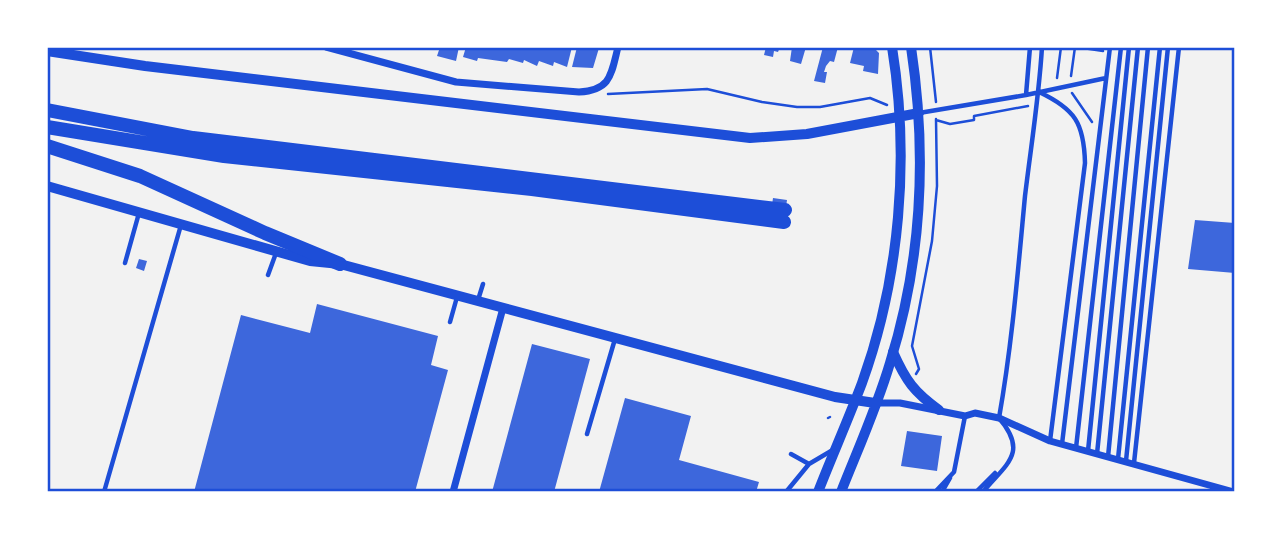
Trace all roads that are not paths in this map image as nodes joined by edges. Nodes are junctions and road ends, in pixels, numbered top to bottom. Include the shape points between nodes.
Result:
1 (326, 47) edge
2 (618, 47) edge
3 (911, 47) edge
4 (1030, 47) edge
5 (1042, 47) edge
6 (1110, 47) edge
7 (1121, 47) edge
8 (1129, 47) edge
9 (1138, 47) edge
10 (1148, 47) edge
11 (1160, 47) edge
12 (1168, 47) edge
13 (1179, 47) edge
14 (892, 48) edge
15 (47, 51) edge
16 (1106, 78) junction
17 (1039, 92) junction
18 (1026, 95) junction
19 (47, 100) edge
20 (47, 110) edge
21 (919, 113) junction
22 (899, 117) junction
23 (47, 127) edge
24 (164, 134) junction
25 (47, 146) edge
26 (47, 186) edge
27 (139, 212) junction
28 (181, 224) junction
29 (277, 252) junction
30 (125, 262) dead end
31 (340, 264) junction
32 (268, 275) dead end
33 (483, 284) dead end
34 (457, 296) junction
35 (478, 302) junction
36 (503, 308) junction
37 (450, 322) dead end
38 (615, 338) junction
39 (893, 352) junction
40 (855, 400) junction
41 (875, 403) junction
42 (939, 410) junction
43 (965, 416) junction
44 (999, 418) junction
45 (587, 434) dead end
46 (1050, 441) junction
47 (1062, 444) junction
48 (1076, 448) junction
49 (835, 449) junction
50 (1088, 451) junction
51 (1097, 453) junction
52 (791, 454) dead end
53 (1013, 455) junction
54 (1108, 457) junction
55 (1126, 461) junction
56 (809, 464) junction
57 (954, 472) junction
58 (104, 492) edge
59 (453, 492) edge
60 (786, 492) edge
61 (818, 492) edge
62 (841, 492) edge
63 (935, 492) edge
64 (942, 492) edge
65 (976, 492) edge
66 (983, 492) edge
67 (1234, 492) edge

1 - 2 street via 456,82 579,92 601,88 612,71
3 - 21 main road
4 - 18 lane
5 - 17 lane
6 - 16 lane
7 - 48 lane
8 - 50 lane
9 - 51 lane
10 - 54 lane
11 - 55 lane
12 - 55 lane
13 - 55 lane
14 - 22 main road
15 - 22 main road via 750,138 798,136
16 - 17 lane
16 - 47 lane
17 - 18 lane
17 - 44 lane
17 - 46 lane via 1062,103 1085,142
18 - 21 lane
19 - 24 highway
20 - 24 highway
21 - 22 main road
21 - 39 main road via 916,244
22 - 40 main road via 899,197 893,254 875,339
23 - 24 highway via 224,156 785,216
25 - 31 highway via 140,176
26 - 27 main road
27 - 28 main road
27 - 30 lane
28 - 29 main road
28 - 58 lane
29 - 31 main road
29 - 32 lane
31 - 34 main road
33 - 35 lane
34 - 35 main road
34 - 37 lane
35 - 36 main road
36 - 38 main road
36 - 59 street
38 - 40 main road
38 - 45 lane
39 - 41 main road
39 - 42 street via 914,391
40 - 41 main road
40 - 49 main road
41 - 42 street
41 - 62 main road
42 - 43 street
43 - 44 street via 975,413
43 - 57 lane
44 - 46 street
44 - 53 lane via 1014,441
46 - 47 street
47 - 48 street
48 - 50 street
49 - 56 lane
49 - 61 main road
50 - 51 street
51 - 54 street
52 - 56 lane
53 - 65 lane
53 - 66 lane
54 - 55 street
55 - 67 street
56 - 60 lane
57 - 63 lane
57 - 64 lane

